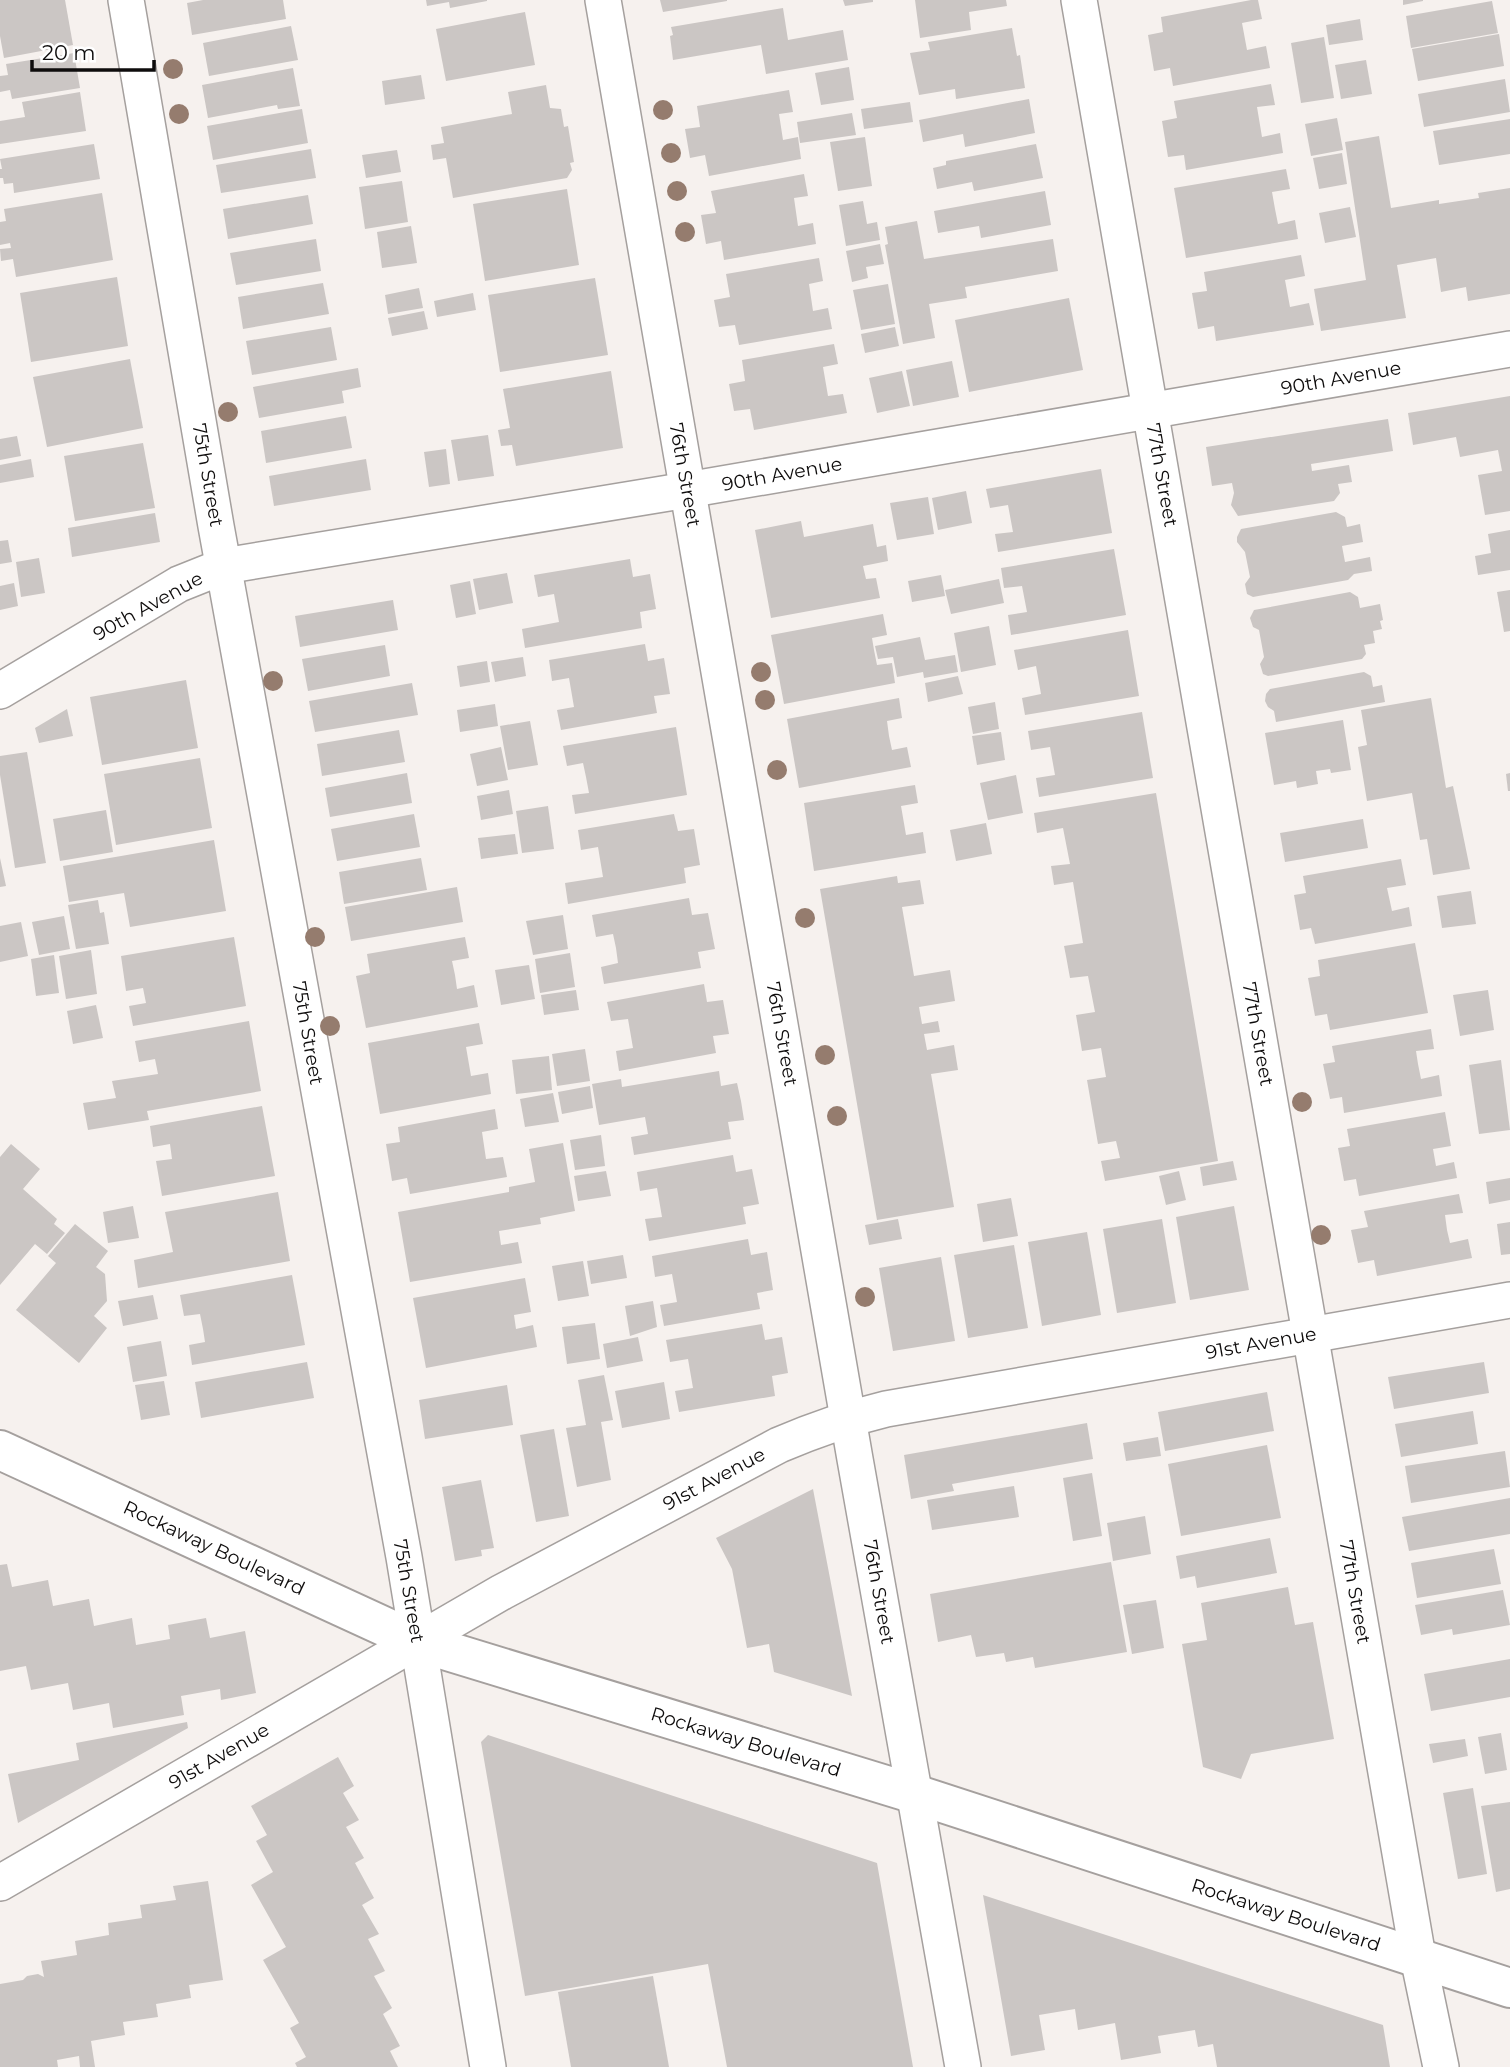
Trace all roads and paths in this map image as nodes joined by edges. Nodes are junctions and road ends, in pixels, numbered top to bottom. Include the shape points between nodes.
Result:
1 (126, 0) edge
2 (603, 0) edge
3 (1079, 0) edge
4 (1510, 349) edge
5 (1150, 410) junction
6 (687, 490) junction
7 (224, 566) junction
8 (0, 691) edge
9 (1510, 1300) edge
10 (1310, 1335) junction
11 (849, 1418) junction
12 (0, 1450) edge
13 (418, 1642) junction
14 (915, 1794) junction
15 (0, 1883) edge
16 (1418, 1957) junction
17 (1510, 1987) edge
18 (488, 2067) edge
19 (963, 2067) edge
20 (1441, 2067) edge

1 - 7 street, 75th Street
2 - 6 street, 76th Street
3 - 5 street, 77th Street
4 - 5 street, 90th Avenue
5 - 6 street, 90th Avenue
5 - 10 street, 77th Street
6 - 7 street, 90th Avenue
6 - 11 street, 76th Street
7 - 8 street, 90th Avenue via 179,584
7 - 13 street, 75th Street
9 - 10 street, 91st Avenue
10 - 11 street, 91st Avenue
10 - 16 street, 77th Street
11 - 13 street, 91st Avenue via 779,1445 502,1592
11 - 14 street, 76th Street
12 - 13 main road, Rockaway Boulevard
13 - 14 main road, Rockaway Boulevard
13 - 15 street, 91st Avenue
13 - 18 street, 75th Street
14 - 16 main road, Rockaway Boulevard
14 - 19 street, 76th Street
16 - 17 main road, Rockaway Boulevard
16 - 20 street, 77th Street

